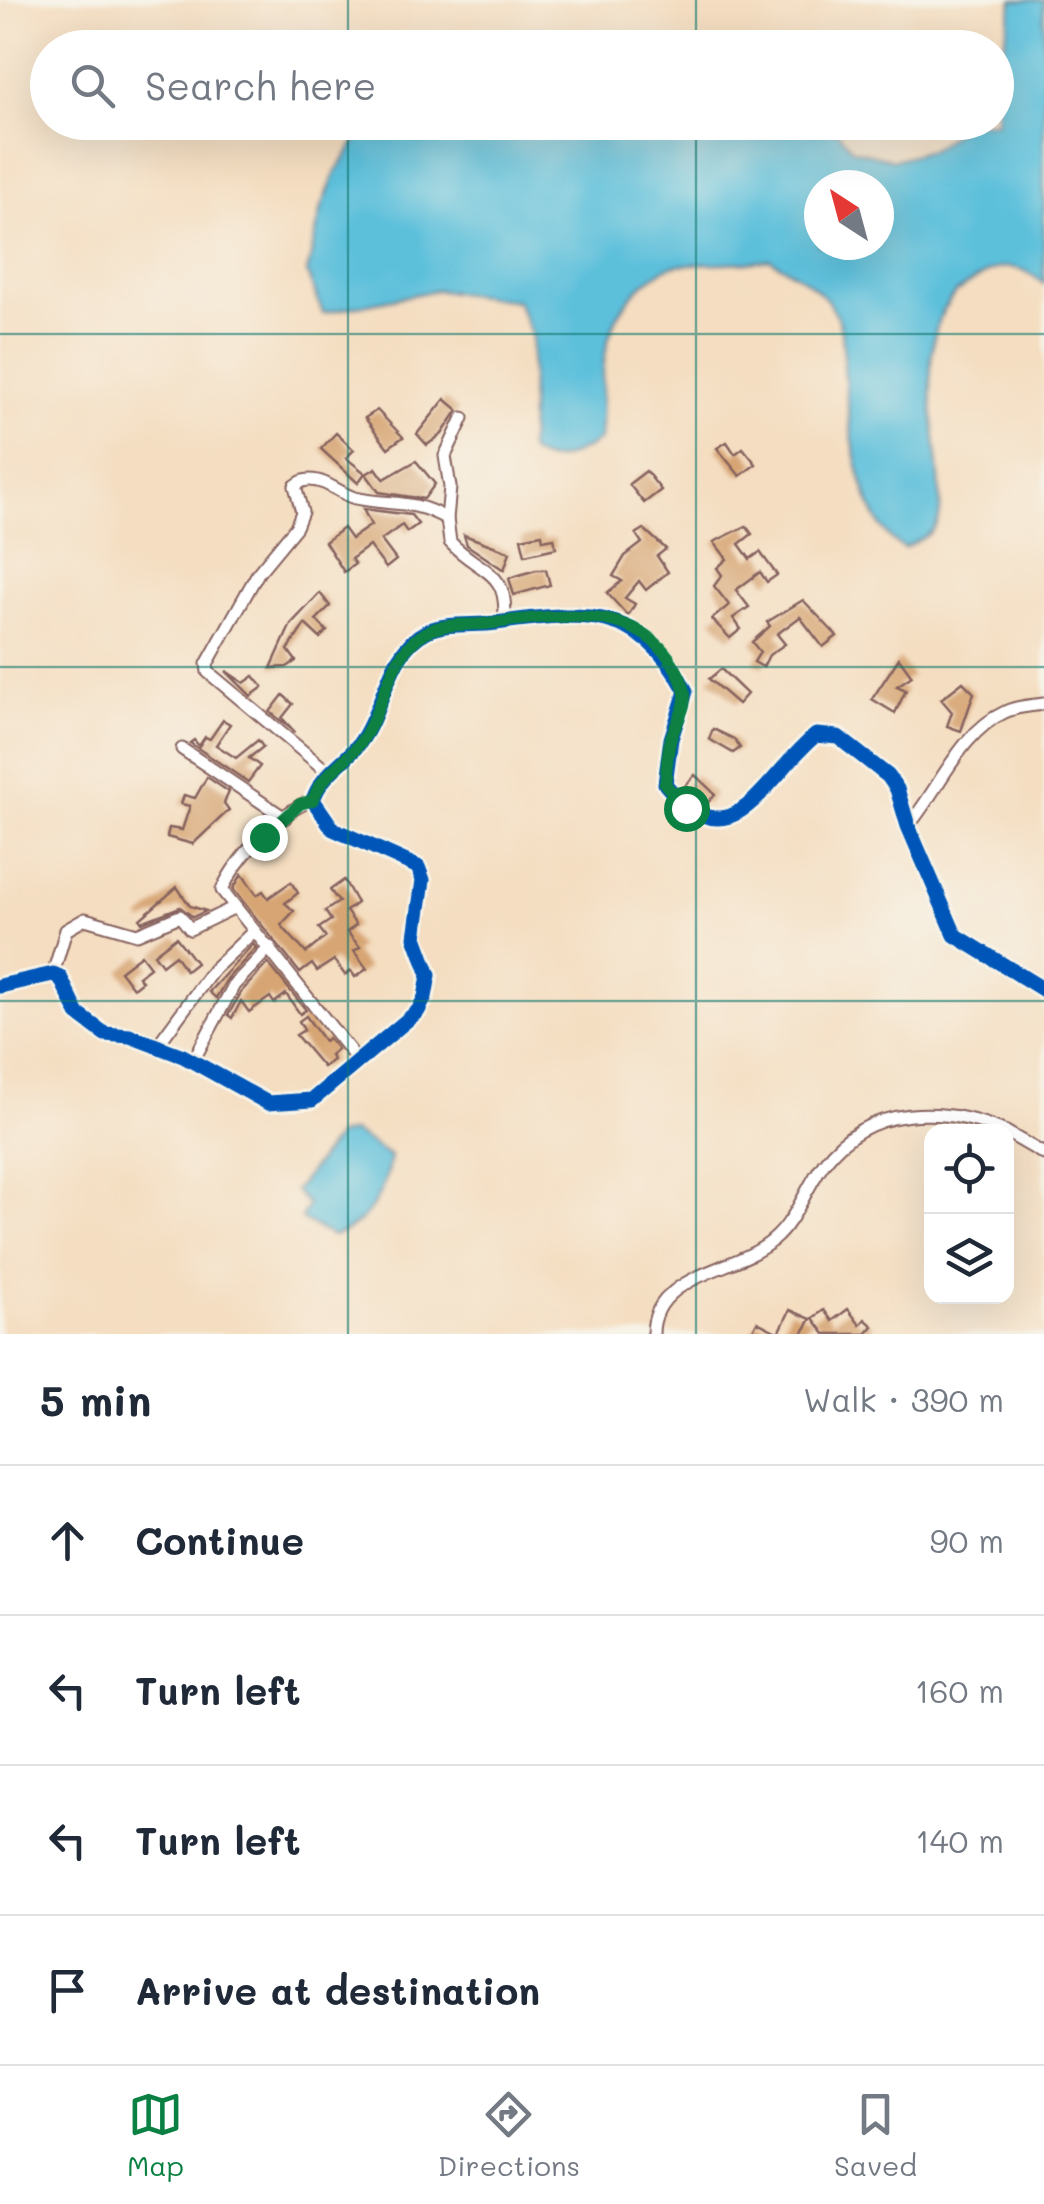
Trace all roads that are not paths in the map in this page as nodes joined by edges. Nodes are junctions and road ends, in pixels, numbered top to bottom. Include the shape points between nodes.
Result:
1 (464, 418) dead end
2 (447, 519) junction
3 (504, 622) junction
4 (1044, 704) edge
5 (182, 749) dead end
6 (329, 772) junction
7 (313, 800) junction
8 (285, 818) junction
9 (908, 826) junction
10 (235, 907) junction
11 (254, 931) junction
12 (270, 947) junction
13 (53, 974) junction
14 (0, 986) edge
15 (1044, 990) edge
16 (157, 1046) junction
17 (194, 1061) junction
18 (359, 1062) junction
19 (979, 1124) edge
20 (1014, 1137) edge
21 (1044, 1154) edge
22 (653, 1334) edge

1 - 2 street via 445,456
2 - 3 street via 450,542 500,580 507,596
2 - 6 street via 405,500 382,503 316,481 299,483 302,512 296,526 258,573 207,664 208,672
3 - 6 street via 429,630 410,644 360,744
3 - 9 street via 599,616 647,638 686,691 670,739 665,784 686,808 707,818 730,818 758,798 797,750 825,733 888,776
4 - 9 street via 988,721
5 - 8 street
6 - 7 street
7 - 8 street
7 - 18 street via 333,829 403,857 423,880 415,937 429,975 425,996 418,1012
8 - 10 street via 223,886
9 - 15 street via 955,934
10 - 11 street
10 - 13 street via 190,929 180,916 136,934 84,919 66,930
11 - 12 street
11 - 16 street via 213,970
12 - 17 street via 241,974
12 - 18 street
13 - 14 street
13 - 16 street via 91,1025
16 - 17 street
17 - 18 street via 268,1103 312,1100
19 - 22 street via 906,1112 866,1128 826,1160 775,1239 667,1296 656,1310
20 - 21 street

